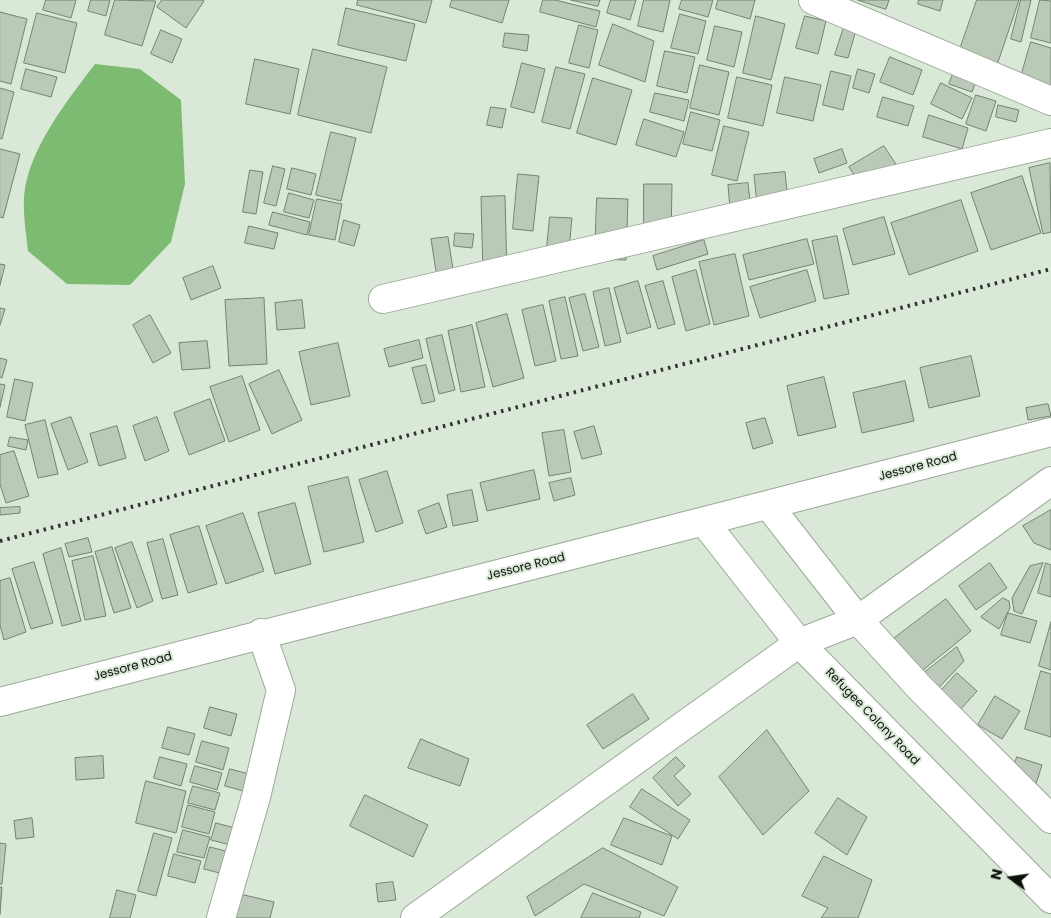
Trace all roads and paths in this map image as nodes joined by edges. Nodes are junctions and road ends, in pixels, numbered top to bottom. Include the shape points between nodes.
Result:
1 (813, 0) edge
2 (1051, 102) edge
3 (1051, 143) edge
4 (383, 299) dead end
5 (1051, 432) edge
6 (1051, 481) edge
7 (769, 506) junction
8 (705, 523) junction
9 (858, 620) junction
10 (261, 633) junction
11 (799, 642) junction
12 (0, 702) edge
13 (1051, 819) edge
14 (1051, 900) edge
15 (221, 918) edge
16 (415, 918) edge

1 - 2 main road
3 - 4 main road
5 - 7 main road, Jessore Road
6 - 9 main road
7 - 8 main road, Jessore Road
7 - 9 main road
8 - 10 main road, Jessore Road
8 - 11 main road, Refugee Colony Road
9 - 11 main road
9 - 13 main road via 920,688
10 - 12 main road, Jessore Road
10 - 15 main road via 281,690 256,797
11 - 14 main road, Refugee Colony Road
11 - 16 main road

